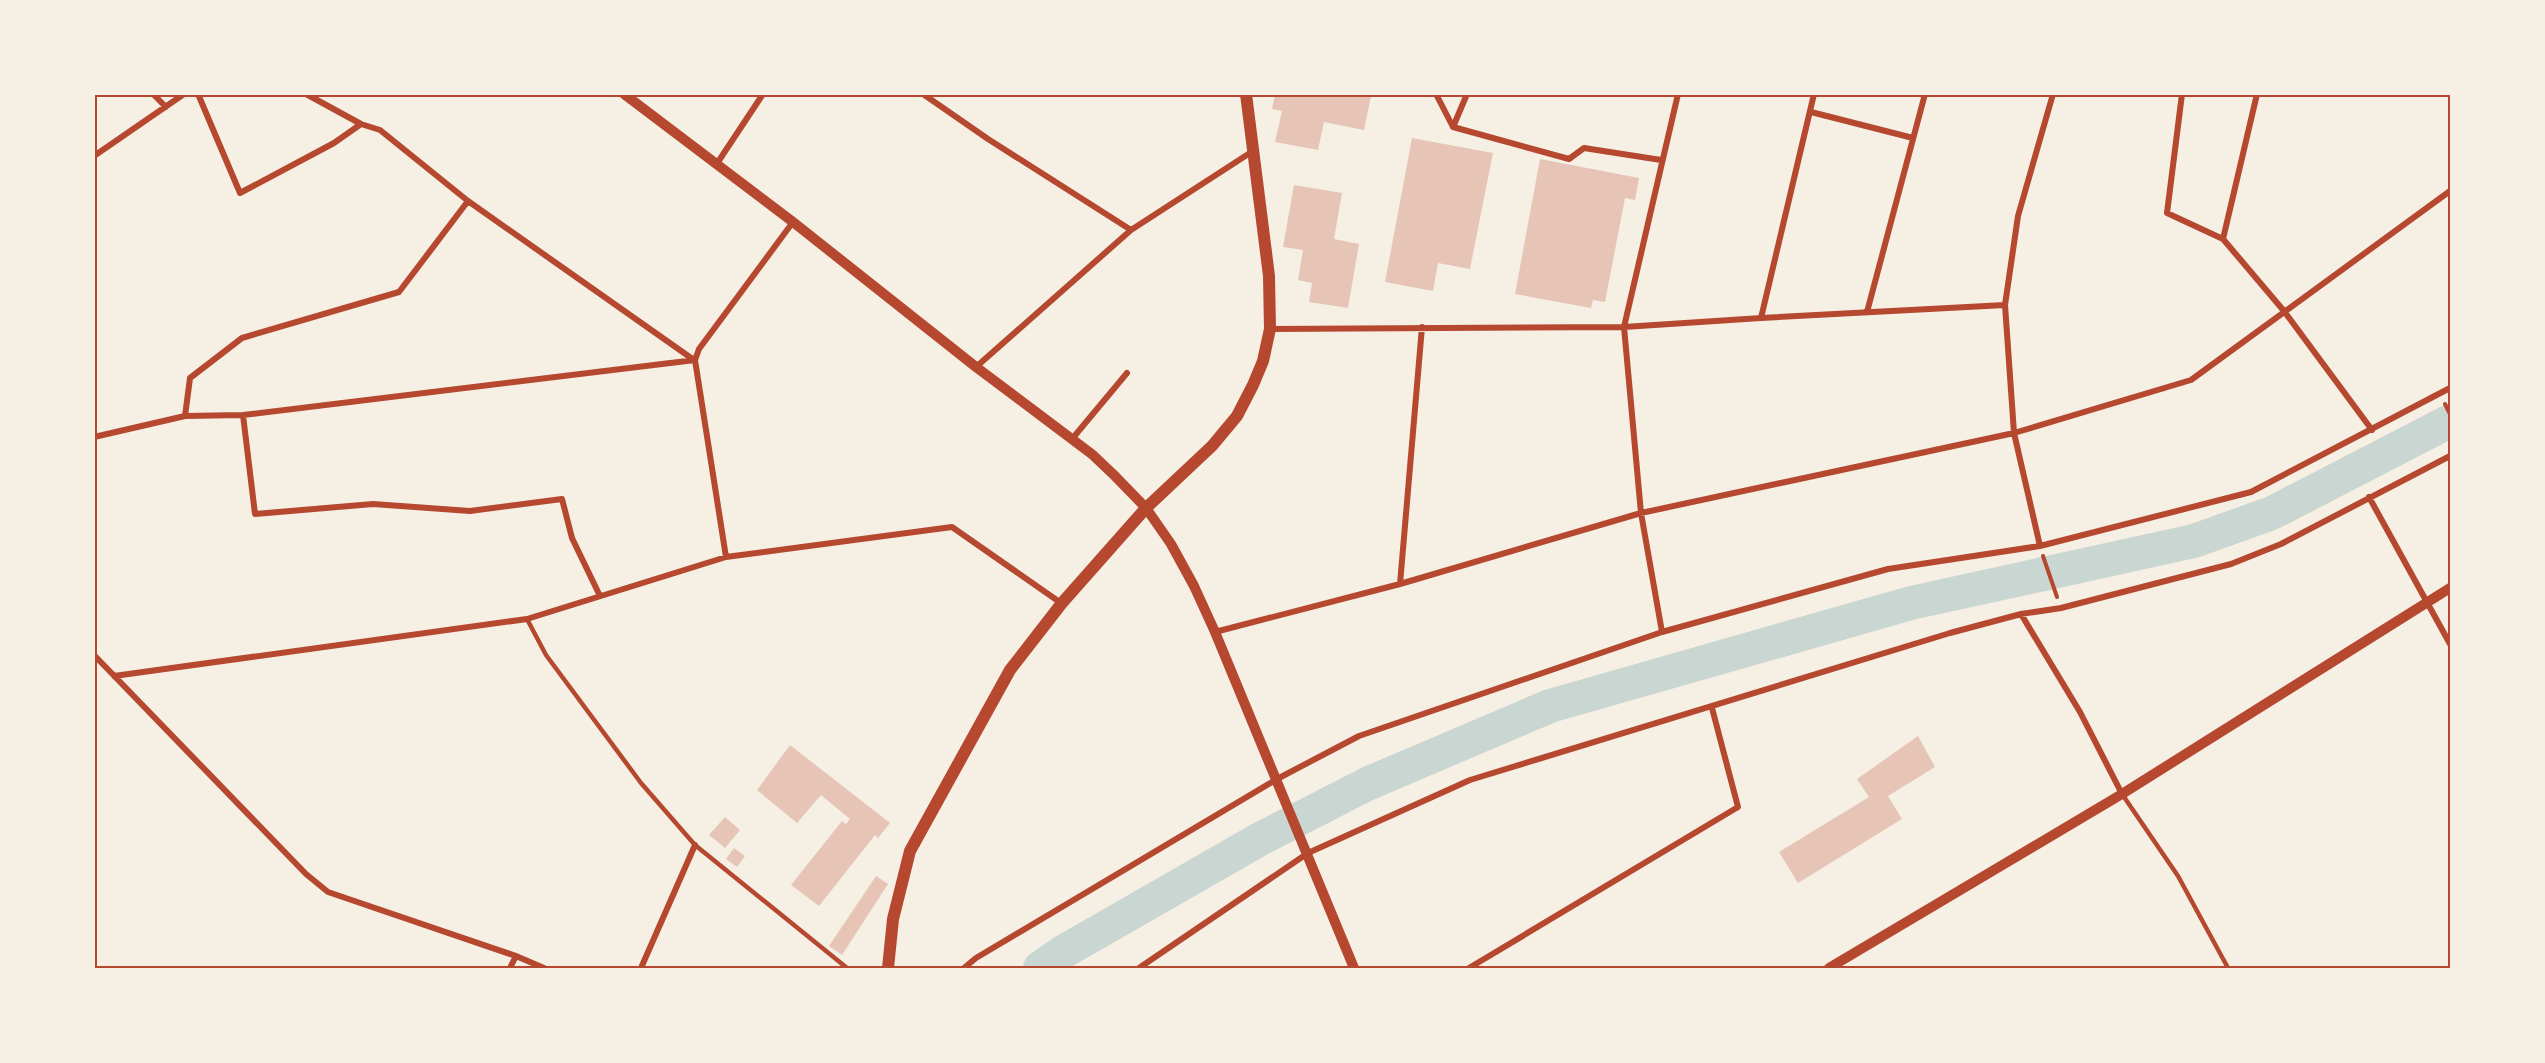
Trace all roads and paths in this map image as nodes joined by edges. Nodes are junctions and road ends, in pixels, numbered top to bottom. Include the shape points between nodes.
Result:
1 (153, 94) edge
2 (184, 94) edge
3 (198, 94) edge
4 (306, 94) edge
5 (624, 94) edge
6 (763, 94) edge
7 (923, 94) edge
8 (1246, 94) edge
9 (1436, 94) edge
10 (1467, 94) edge
11 (1678, 94) edge
12 (1814, 94) edge
13 (1925, 94) edge
14 (2053, 94) edge
15 (2182, 94) edge
16 (2257, 94) edge
17 (165, 107) junction
18 (1811, 112) junction
19 (360, 124) junction
20 (1453, 127) junction
21 (1913, 138) junction
22 (1254, 151) junction
23 (94, 156) edge
24 (1661, 160) junction
25 (716, 165) junction
26 (2451, 191) edge
27 (468, 201) junction
28 (793, 222) junction
29 (1131, 230) junction
30 (2223, 238) junction
31 (2005, 305) junction
32 (2284, 311) junction
33 (1867, 312) junction
34 (1761, 318) junction
35 (1422, 327) junction
36 (1624, 327) junction
37 (1270, 329) junction
38 (695, 360) junction
39 (976, 367) junction
40 (1127, 373) dead end
41 (2451, 388) edge
42 (243, 415) junction
43 (185, 416) junction
44 (2372, 430) junction
45 (2014, 433) junction
46 (94, 437) edge
47 (1072, 439) junction
48 (2451, 456) edge
49 (2369, 497) junction
50 (1146, 508) junction
51 (1641, 513) junction
52 (2040, 546) junction
53 (726, 557) junction
54 (1400, 584) junction
55 (2451, 588) edge
56 (600, 596) junction
57 (1062, 603) junction
58 (2427, 603) junction
59 (2061, 608) junction
60 (2021, 614) junction
61 (527, 619) junction
62 (1215, 632) junction
63 (1662, 632) junction
64 (2451, 644) edge
65 (94, 655) edge
66 (114, 676) junction
67 (1712, 708) junction
68 (1277, 779) junction
69 (2122, 794) junction
70 (695, 845) junction
71 (1308, 853) junction
72 (516, 956) junction
73 (510, 969) edge
74 (544, 969) edge
75 (641, 969) edge
76 (847, 969) edge
77 (888, 969) edge
78 (964, 969) edge
79 (1139, 969) edge
80 (1354, 969) edge
81 (1469, 969) edge
82 (1829, 969) edge
83 (2228, 969) edge

1 - 17 street
2 - 17 street
3 - 19 street via 240,193 334,143
4 - 19 street
5 - 25 street
6 - 25 street
7 - 29 street
8 - 22 main road
9 - 20 street
10 - 20 street
11 - 24 street
12 - 18 street
13 - 21 street
14 - 31 street via 2018,216
15 - 30 street via 2167,213
16 - 30 street
17 - 23 street
18 - 21 street
18 - 34 street
19 - 27 street via 380,130
20 - 24 street via 1569,159 1584,148
21 - 33 street
22 - 29 street
22 - 37 main road via 1269,276
24 - 36 street
25 - 28 street
26 - 32 street
27 - 38 street
27 - 43 street via 399,292 242,338 190,378
28 - 38 street via 699,349
28 - 39 street
29 - 39 street
30 - 32 street
31 - 33 street
31 - 45 street
32 - 44 street
32 - 45 street via 2191,380
33 - 34 street
34 - 36 street
35 - 36 street
35 - 37 street
35 - 54 street
36 - 51 street
37 - 50 main road via 1263,360 1237,416 1212,446
38 - 42 street
38 - 53 street
39 - 47 street
40 - 47 street
41 - 44 street
42 - 43 street
42 - 56 street via 255,514 373,504 470,511 562,499 572,538
43 - 46 street
44 - 52 street via 2251,492
45 - 51 street
45 - 52 street
47 - 50 street
48 - 49 street
49 - 58 street
49 - 59 street via 2281,544 2231,564
50 - 57 main road
50 - 62 street via 1171,544
51 - 54 street
51 - 63 street
52 - 59 path
52 - 63 street via 1888,570
53 - 56 street
53 - 57 street via 952,527
54 - 62 street
55 - 58 street
56 - 61 street
57 - 77 main road via 1010,670 910,851 893,919
58 - 64 street
58 - 69 street
59 - 60 street
60 - 67 street
60 - 69 street via 2080,712
61 - 66 street
61 - 70 lane via 546,655 641,783
62 - 68 street
63 - 68 street via 1359,736
65 - 66 street
66 - 72 street via 328,892
67 - 71 street via 1470,780
67 - 81 street via 1738,807
68 - 71 street
68 - 78 street via 976,958
69 - 82 street
69 - 83 lane via 2178,876
70 - 75 street
70 - 76 lane
71 - 79 street
71 - 80 street
72 - 73 street
72 - 74 street

